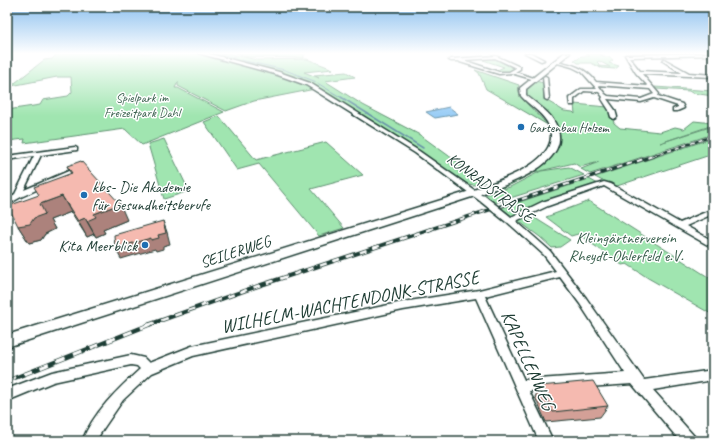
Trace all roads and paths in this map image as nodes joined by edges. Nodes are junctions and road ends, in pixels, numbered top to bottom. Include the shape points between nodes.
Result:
1 (280, 74) edge
2 (508, 74) edge
3 (514, 74) edge
4 (541, 74) edge
5 (587, 74) edge
6 (640, 74) edge
7 (687, 74) edge
8 (713, 76) edge
9 (499, 77) dead end
10 (545, 77) dead end
11 (535, 79) junction
12 (595, 83) junction
13 (652, 88) junction
14 (600, 91) junction
15 (656, 97) junction
16 (607, 98) junction
17 (547, 99) dead end
18 (572, 104) dead end
19 (675, 110) dead end
20 (614, 117) dead end
21 (75, 149) dead end
22 (39, 153) junction
23 (7, 158) edge
24 (84, 166) edge
25 (18, 195) junction
26 (478, 196) junction
27 (7, 203) edge
28 (713, 211) edge
29 (509, 220) junction
30 (680, 226) junction
31 (713, 245) edge
32 (561, 273) junction
33 (479, 294) junction
34 (7, 341) edge
35 (148, 369) junction
36 (713, 376) edge
37 (638, 382) junction
38 (521, 386) junction
39 (7, 395) edge
40 (89, 441) edge
41 (546, 441) edge
42 (689, 441) edge

1 - 26 street, KONRADSTRASSE via 308,84 417,152
2 - 9 street
3 - 11 street
4 - 11 street
5 - 12 street
6 - 13 street
7 - 8 street
10 - 17 street
11 - 26 street, SEILERWEG via 524,86 523,95 546,115 552,124 556,139 552,149 544,160 532,169
12 - 13 street
12 - 14 street
13 - 15 street
14 - 16 street
14 - 18 street via 581,91 571,99
15 - 16 street via 641,101
15 - 19 street via 680,105 680,108
16 - 20 street via 604,99
21 - 22 street
22 - 23 street
22 - 25 street
24 - 25 street
25 - 27 street
26 - 29 street, KONRADSTRASSE, bridge
26 - 34 street, SEILERWEG
28 - 30 street
29 - 30 street via 545,204 604,184
29 - 32 street, KONRADSTRASSE via 547,254
30 - 31 street
32 - 33 street, WILHELM-WACHTENDONK-STRASSE
32 - 37 street, KONRADSTRASSE
33 - 35 street, WILHELM-WACHTENDONK-STRASSE via 403,306 192,351
33 - 38 street, KAPELLENWEG
35 - 39 street via 140,362 131,360 52,377
35 - 40 street, WILHELM-WACHTENDONK-STRASSE via 119,396
36 - 37 street
37 - 38 street
37 - 42 street, KONRADSTRASSE
38 - 41 street, KAPELLENWEG

